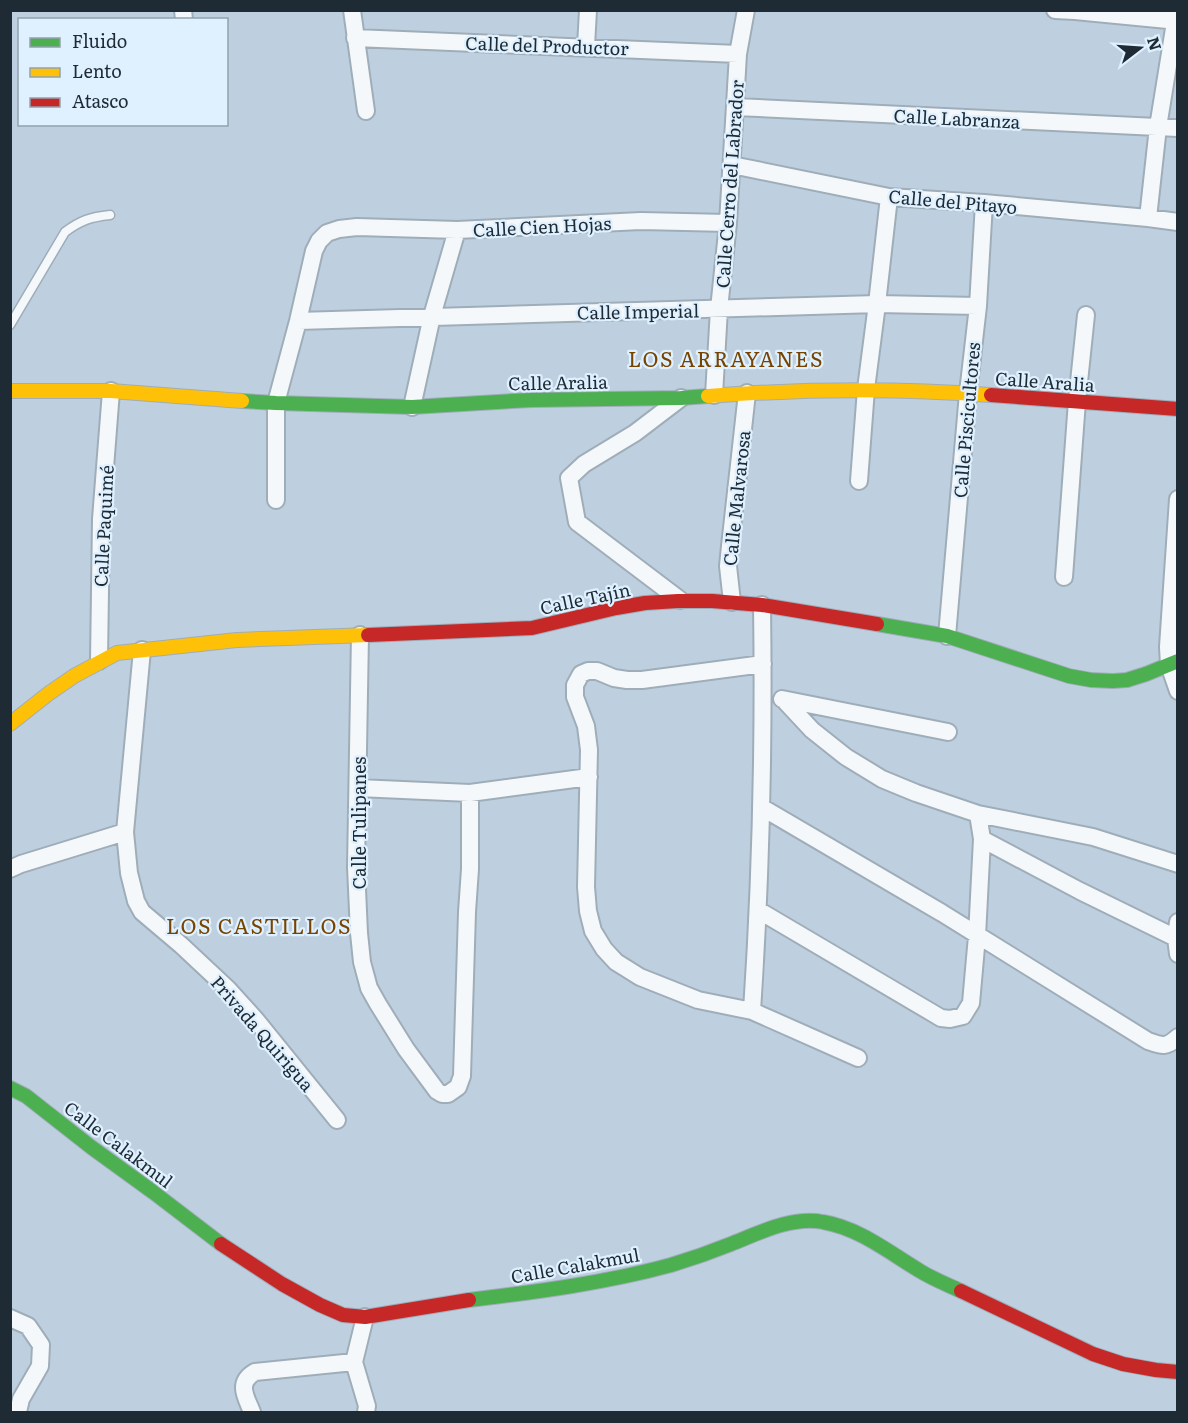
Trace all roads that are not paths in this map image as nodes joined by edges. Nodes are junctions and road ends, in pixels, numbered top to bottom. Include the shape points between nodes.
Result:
1 (352, 10) edge
2 (588, 10) edge
3 (746, 10) edge
4 (1055, 10) edge
5 (1075, 11) edge
6 (1177, 17) edge
7 (355, 38) junction
8 (586, 46) junction
9 (738, 54) junction
10 (736, 107) junction
11 (366, 111) dead end
12 (1158, 127) junction
13 (1178, 128) edge
14 (732, 165) junction
15 (889, 197) junction
16 (984, 203) junction
17 (110, 214) dead end
18 (1148, 218) junction
19 (1178, 222) edge
20 (728, 223) junction
21 (457, 230) junction
22 (878, 304) junction
23 (978, 306) junction
24 (719, 309) junction
25 (1086, 315) dead end
26 (432, 316) junction
27 (298, 321) junction
28 (10, 325) edge
29 (866, 390) junction
30 (111, 391) junction
31 (10, 392) edge
32 (747, 393) junction
33 (968, 393) junction
34 (714, 395) junction
35 (681, 398) junction
36 (1077, 401) junction
37 (276, 402) junction
38 (412, 407) junction
39 (1178, 410) edge
40 (859, 480) dead end
41 (276, 500) dead end
42 (1178, 500) edge
43 (1064, 577) dead end
44 (681, 600) junction
45 (732, 602) junction
46 (762, 605) junction
47 (360, 635) junction
48 (947, 636) junction
49 (142, 650) junction
50 (99, 661) junction
51 (1173, 663) edge
52 (763, 664) junction
53 (1178, 691) edge
54 (763, 694) junction
55 (784, 700) junction
56 (10, 724) edge
57 (948, 732) dead end
58 (589, 777) junction
59 (358, 788) junction
60 (470, 793) junction
61 (761, 807) junction
62 (978, 814) junction
63 (125, 832) junction
64 (982, 839) junction
65 (1178, 864) edge
66 (10, 869) edge
67 (758, 910) junction
68 (977, 936) junction
69 (1177, 938) edge
70 (752, 1011) junction
71 (1178, 1037) edge
72 (858, 1058) dead end
73 (10, 1088) edge
74 (337, 1120) dead end
75 (365, 1317) junction
76 (10, 1318) edge
77 (354, 1362) junction
78 (1178, 1372) edge
79 (18, 1413) edge
80 (252, 1413) edge
81 (366, 1413) edge

1 - 7 street
2 - 8 street
3 - 9 street, Calle Cerro del Labrador
4 - 5 street
5 - 6 street
6 - 12 street
7 - 8 street, Calle del Productor
7 - 11 street
8 - 9 street, Calle del Productor
9 - 10 street, Calle Cerro del Labrador
10 - 12 street, Calle Labranza
10 - 14 street, Calle Cerro del Labrador
12 - 13 street, Calle Labranza
12 - 18 street
14 - 15 street, Calle del Pitayo
14 - 20 street, Calle Cerro del Labrador
15 - 16 street, Calle del Pitayo
15 - 22 street
16 - 18 street, Calle del Pitayo
16 - 23 street, Calle Piscicultores
17 - 28 lane via 90,217 65,232
18 - 19 street, Calle del Pitayo
20 - 21 street, Calle Cien Hojas via 641,221
20 - 24 street, Calle Cerro del Labrador
21 - 26 street
21 - 27 street, Calle Cien Hojas via 357,227 327,232 314,251
22 - 23 street, Calle Imperial
22 - 24 street, Calle Imperial
22 - 29 street
23 - 33 street, Calle Piscicultores
24 - 26 street, Calle Imperial
24 - 34 street, Calle Cerro del Labrador
25 - 36 street
26 - 27 street, Calle Imperial
26 - 38 street
27 - 37 street, Calle Cien Hojas
29 - 32 street, Calle Aralia
29 - 33 street, Calle Aralia
29 - 40 street
30 - 31 street, Calle Aralia
30 - 37 street, Calle Aralia
30 - 50 street, Calle Paquimé via 101,519
32 - 34 street, Calle Aralia
32 - 45 street, Calle Malvarosa via 728,566
33 - 36 street, Calle Aralia
33 - 48 street, Calle Piscicultores
34 - 35 street, Calle Aralia
35 - 38 street, Calle Aralia via 531,400
35 - 44 street via 569,478 577,522
36 - 39 street, Calle Aralia
36 - 43 street
37 - 38 street, Calle Aralia
37 - 41 street, Calle Cien Hojas
42 - 51 street via 1169,636
44 - 45 street, Calle Tajín
44 - 47 street, Calle Tajín via 628,605 532,628
45 - 46 street, Calle Tajín
46 - 48 street, Calle Tajín
46 - 52 street
47 - 49 street, Calle Tajín via 237,640
47 - 59 street, Calle Tulipanes
48 - 51 street, Calle Tajín via 1087,680 1128,680
49 - 50 street, Calle Tajín via 117,653
49 - 63 street, Privada Quirigua
50 - 56 street, Calle Tajín via 56,687
51 - 53 street
52 - 54 street
52 - 58 street via 642,680 614,678 597,671 581,674 575,685 575,697 586,726
54 - 55 street
54 - 61 street
55 - 57 street
55 - 62 street via 812,730 882,779
58 - 60 street
58 - 70 street via 588,911 593,931 604,949 640,977 698,1000
59 - 60 street
59 - 60 street, Calle Tulipanes via 356,867 365,975 406,1049 442,1094 453,1092 462,1076
61 - 67 street
61 - 68 street
62 - 64 street
62 - 65 street via 1093,837
63 - 66 street
63 - 74 street, Privada Quirigua via 131,881 142,912 228,989
64 - 68 street
64 - 69 street
67 - 68 street via 941,1018 963,1016 971,1003
67 - 70 street
68 - 71 street via 1148,1041 1161,1046
70 - 72 street
73 - 75 street, Calle Calakmul via 26,1096 256,1269 320,1305 343,1315
75 - 77 street
75 - 78 street, Calle Calakmul via 594,1282 670,1265 778,1226 821,1221 842,1226 923,1273 1093,1354 1123,1364
76 - 79 street via 28,1326 40,1345 40,1366 21,1399
77 - 80 street via 255,1372 243,1386
77 - 81 street

